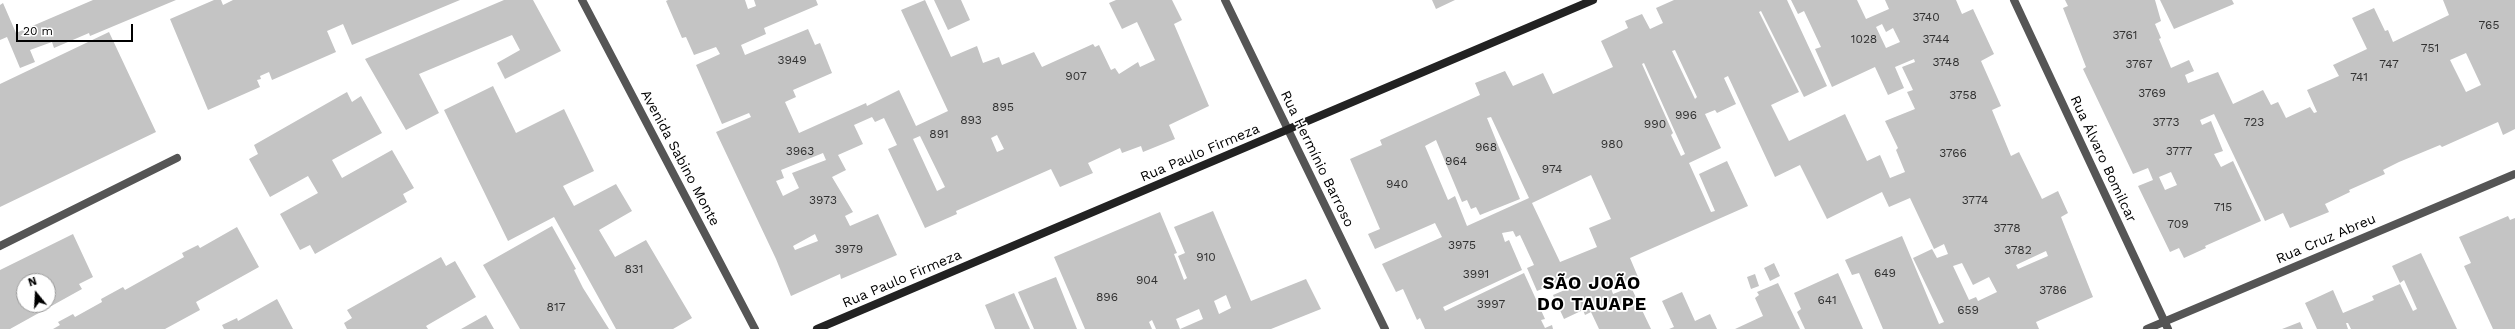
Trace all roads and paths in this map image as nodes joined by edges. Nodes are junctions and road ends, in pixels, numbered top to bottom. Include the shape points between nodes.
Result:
1 (582, 0) edge
2 (1225, 0) edge
3 (1593, 0) edge
4 (2014, 0) edge
5 (1289, 129) junction
6 (177, 158) dead end
7 (2515, 174) edge
8 (0, 246) edge
9 (2167, 325) edge
10 (755, 329) edge
11 (817, 329) edge
12 (1385, 329) edge
13 (2147, 329) edge

1 - 10 street, Avenida Sabino Monte
2 - 5 street, Rua Hermínio Barroso
3 - 5 street, Rua Paulo Firmeza
4 - 9 street, Rua Álvaro Bomilcar
5 - 11 street, Rua Paulo Firmeza
5 - 12 street, Rua Hermínio Barroso
6 - 8 street
7 - 9 street, Rua Cruz Abreu
9 - 13 street, Rua Cruz Abreu

